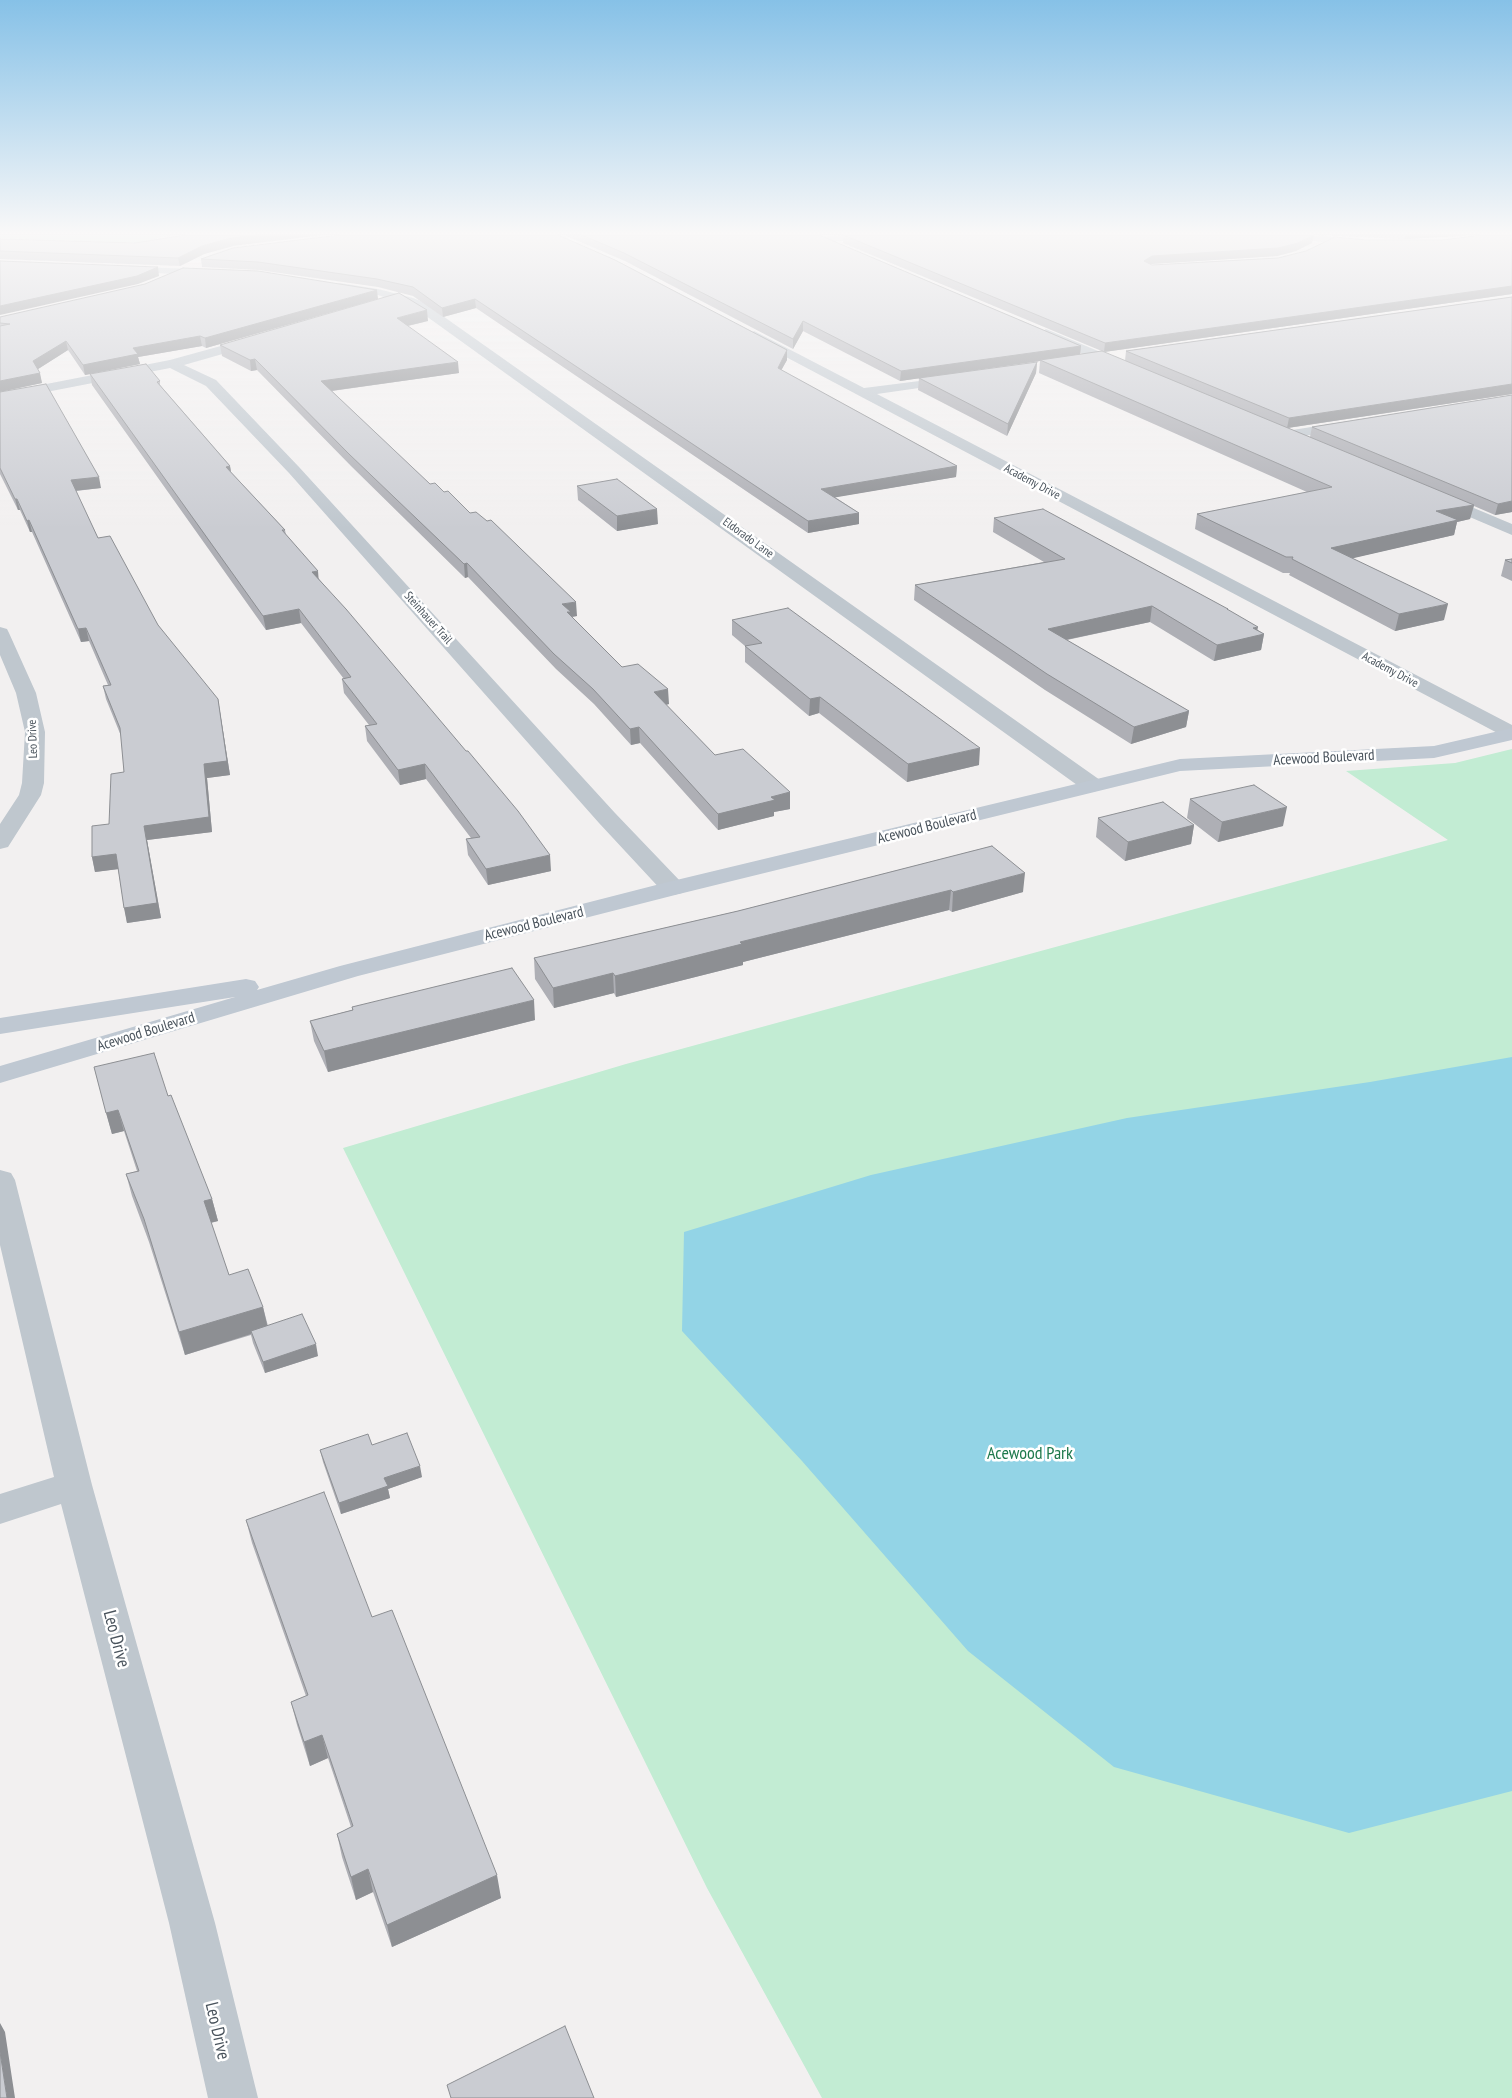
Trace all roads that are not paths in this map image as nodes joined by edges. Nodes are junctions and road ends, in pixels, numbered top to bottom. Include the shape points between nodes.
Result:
1 (458, 333) edge
2 (750, 333) edge
3 (1045, 333) edge
4 (268, 336) edge
5 (1126, 355) edge
6 (1102, 358) junction
7 (1079, 361) edge
8 (172, 364) junction
9 (1141, 374) edge
10 (967, 377) edge
11 (862, 392) junction
12 (0, 397) edge
13 (1365, 423) edge
14 (1312, 446) edge
15 (1427, 494) edge
16 (1512, 530) edge
17 (0, 633) edge
18 (1512, 733) edge
19 (1092, 785) junction
20 (0, 842) edge
21 (673, 888) junction
22 (349, 971) junction
23 (0, 1026) edge
24 (0, 1075) edge
25 (0, 1180) edge
26 (74, 1484) junction
27 (0, 1510) edge
28 (233, 2098) edge

1 - 19 street, Eldorado Lane
2 - 11 street, Academy Drive
3 - 6 street
4 - 8 street
5 - 6 street
6 - 7 street
6 - 9 street
8 - 12 street
8 - 21 street, Steinhauer Trail via 212,383
10 - 11 street
11 - 18 street, Academy Drive
13 - 14 street via 1282,433
15 - 16 street
17 - 20 street, Leo Drive via 26,692 35,732 30,795
18 - 19 street, Acewood Boulevard via 1434,752 1180,765
19 - 21 street, Acewood Boulevard
21 - 22 street, Acewood Boulevard
22 - 23 street, Acewood Boulevard
22 - 24 street, Acewood Boulevard
25 - 26 street, Leo Drive
26 - 27 street
26 - 28 street, Leo Drive via 192,1923

